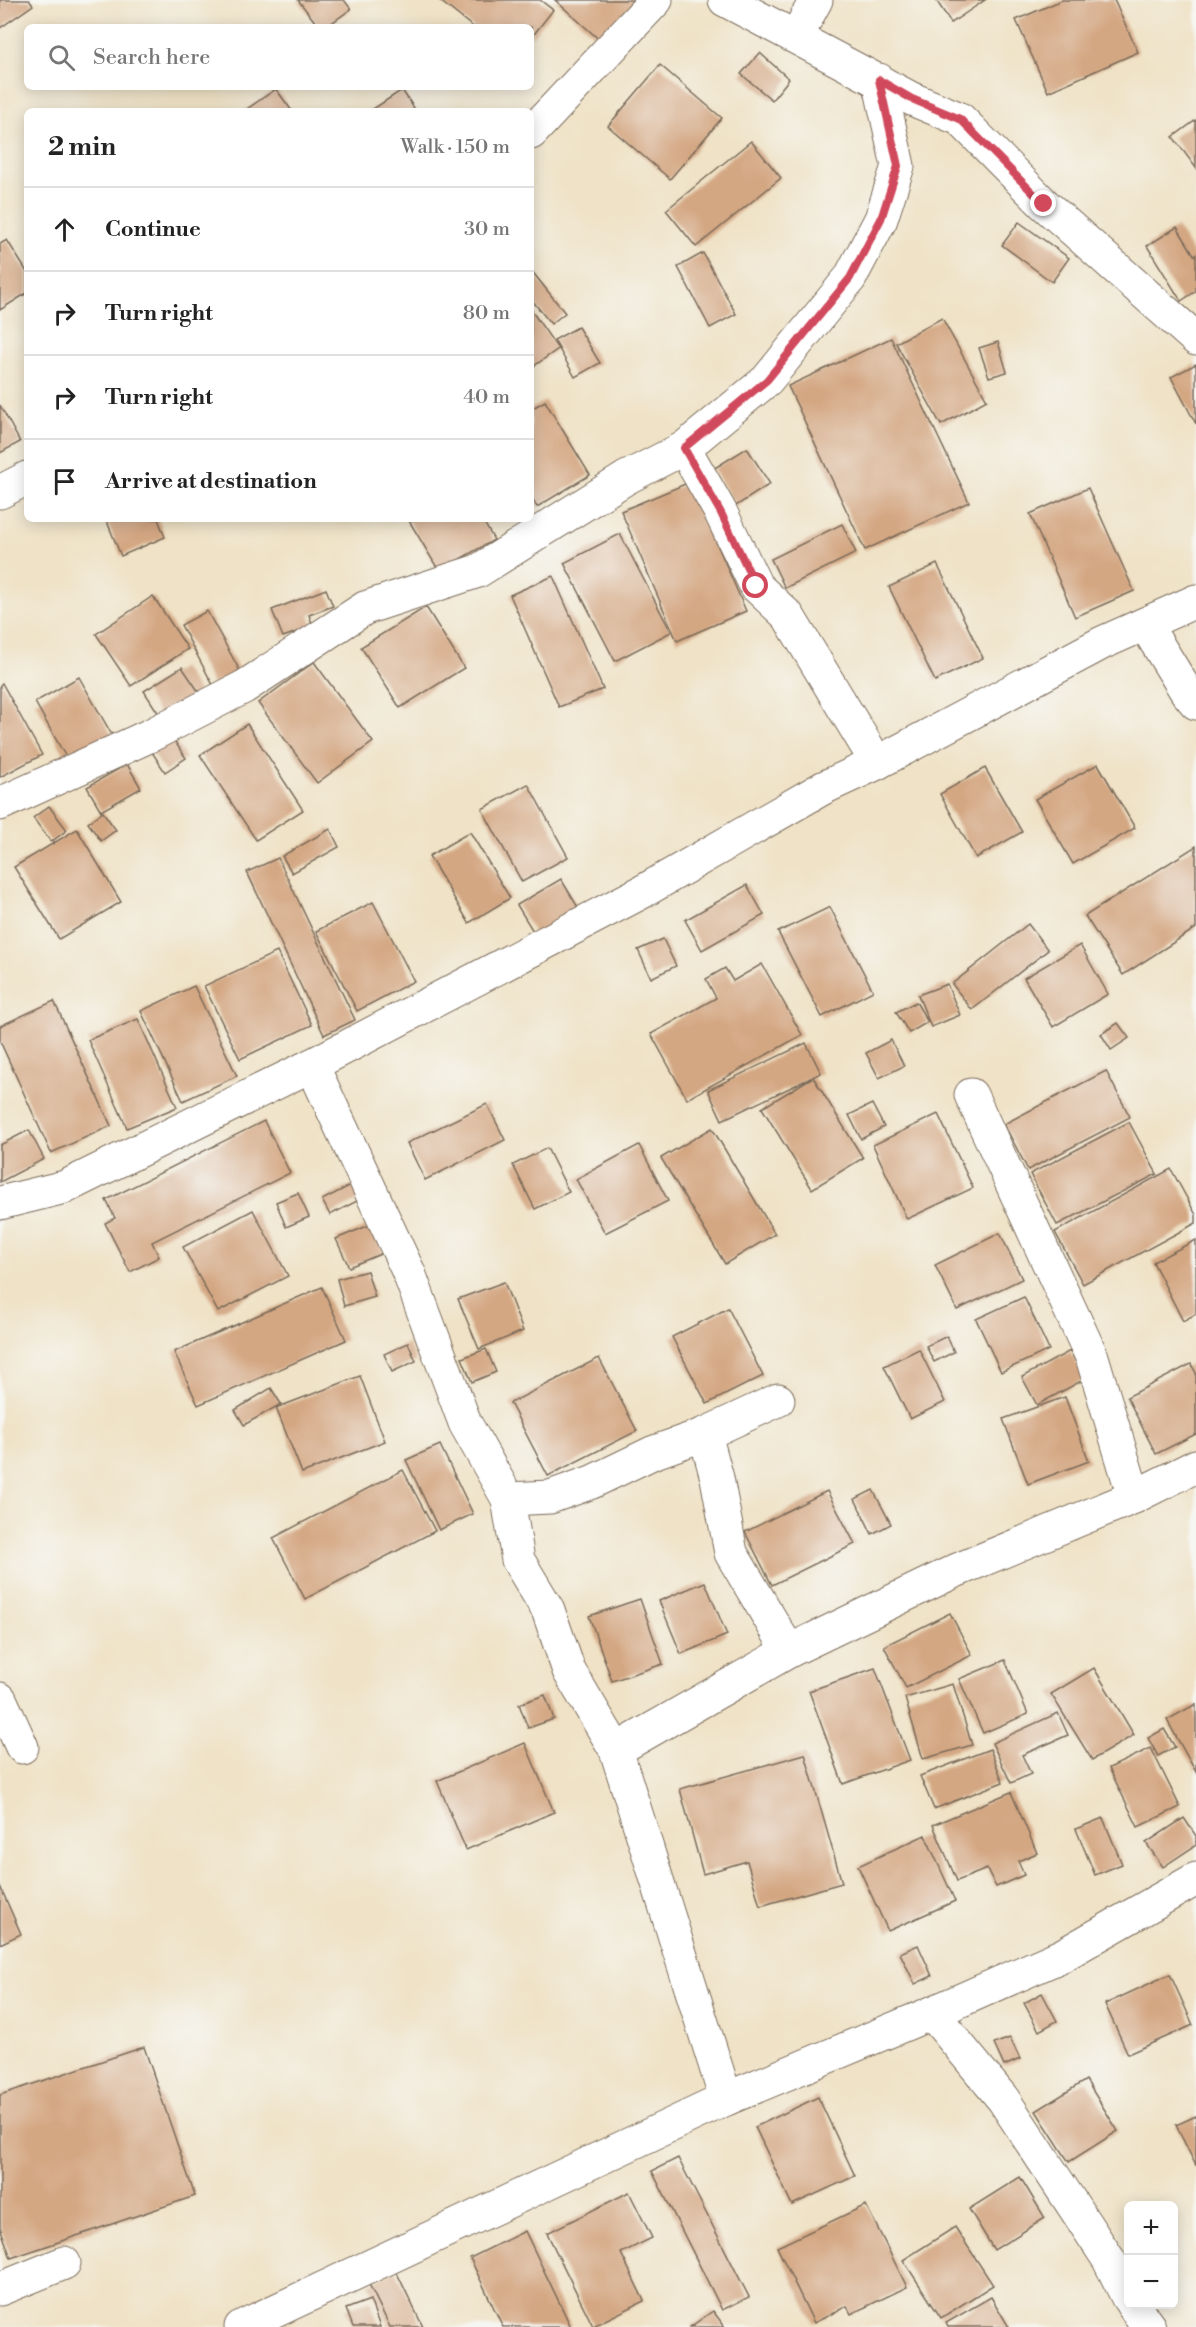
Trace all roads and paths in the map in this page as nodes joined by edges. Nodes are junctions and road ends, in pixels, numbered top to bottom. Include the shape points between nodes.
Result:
1 (656, 0) edge
2 (725, 0) edge
3 (816, 0) edge
4 (796, 37) junction
5 (879, 80) junction
6 (534, 130) edge
7 (1193, 333) edge
8 (684, 448) junction
9 (24, 480) edge
10 (0, 492) edge
11 (1196, 601) edge
12 (1145, 624) junction
13 (1196, 704) edge
14 (878, 763) junction
15 (0, 804) edge
16 (312, 1065) junction
17 (971, 1095) dead end
18 (0, 1203) edge
19 (778, 1400) dead end
20 (705, 1434) junction
21 (1196, 1466) edge
22 (1134, 1497) junction
23 (508, 1499) junction
24 (789, 1651) junction
25 (0, 1699) edge
26 (22, 1747) dead end
27 (616, 1750) junction
28 (1196, 1879) edge
29 (932, 2013) junction
30 (726, 2098) junction
31 (64, 2263) dead end
32 (0, 2289) edge
33 (1124, 2290) edge
34 (1136, 2309) edge
35 (242, 2327) edge
36 (1149, 2327) edge

1 - 6 street
2 - 4 street
3 - 4 street
4 - 5 street
5 - 7 street via 960,119 1044,204
5 - 8 street via 898,166 881,219 850,278 767,380
8 - 14 street via 756,586 788,616
8 - 15 street via 626,478 478,571 365,608 244,687 151,735
9 - 10 street
11 - 12 street
12 - 13 street
12 - 14 street via 1102,643
14 - 16 street via 823,788 642,892
16 - 18 street via 65,1187
16 - 23 street via 409,1273 465,1423
17 - 22 street via 1092,1357
19 - 20 street
20 - 23 street via 550,1497
20 - 24 street via 731,1553
21 - 22 street
22 - 24 street via 956,1571
23 - 27 street via 518,1560 549,1610 570,1671
24 - 27 street
25 - 26 street
27 - 30 street
28 - 29 street via 1063,1955
29 - 30 street
29 - 33 street via 1003,2099 1109,2260
30 - 35 street
31 - 32 street
34 - 36 street

